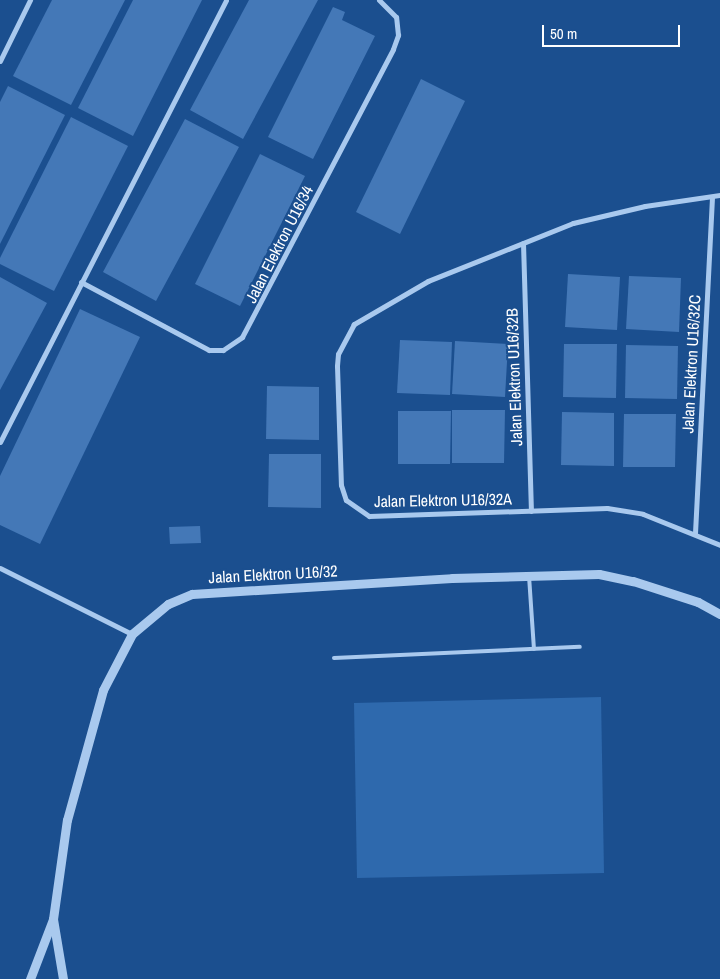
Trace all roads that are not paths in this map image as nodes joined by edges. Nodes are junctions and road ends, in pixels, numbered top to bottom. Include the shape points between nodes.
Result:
1 (30, 0) edge
2 (226, 0) edge
3 (379, 0) edge
4 (0, 61) edge
5 (720, 195) edge
6 (712, 197) junction
7 (523, 243) junction
8 (81, 282) junction
9 (0, 442) edge
10 (531, 511) junction
11 (695, 533) junction
12 (720, 545) edge
13 (0, 568) edge
14 (529, 576) junction
15 (720, 614) edge
16 (132, 634) junction
17 (580, 647) dead end
18 (534, 649) junction
19 (334, 658) dead end
20 (53, 919) junction
21 (30, 979) edge
22 (63, 979) edge

1 - 4 street
2 - 8 street
3 - 8 street, Jalan Elektron U16/34 via 396,17 398,35 393,49 242,337 223,350 209,350
5 - 6 street, Jalan Elektron U16/32A
6 - 7 street, Jalan Elektron U16/32A via 646,206 573,223
6 - 11 street, Jalan Elektron U16/32C
7 - 10 street, Jalan Elektron U16/32B
7 - 10 street, Jalan Elektron U16/32A via 428,281 366,316 354,324 343,342 337,366 341,485 346,500 357,510 369,516
8 - 9 street
10 - 11 street, Jalan Elektron U16/32A via 607,508 643,514
11 - 12 street, Jalan Elektron U16/32A
13 - 16 street
14 - 15 street, Jalan Elektron U16/32 via 599,574 633,581 698,602
14 - 16 street, Jalan Elektron U16/32 via 192,594 168,604
14 - 18 lane
16 - 20 street, Jalan Elektron U16/32 via 115,662 92,726 67,820
17 - 18 lane
18 - 19 lane
20 - 21 street
20 - 22 street

